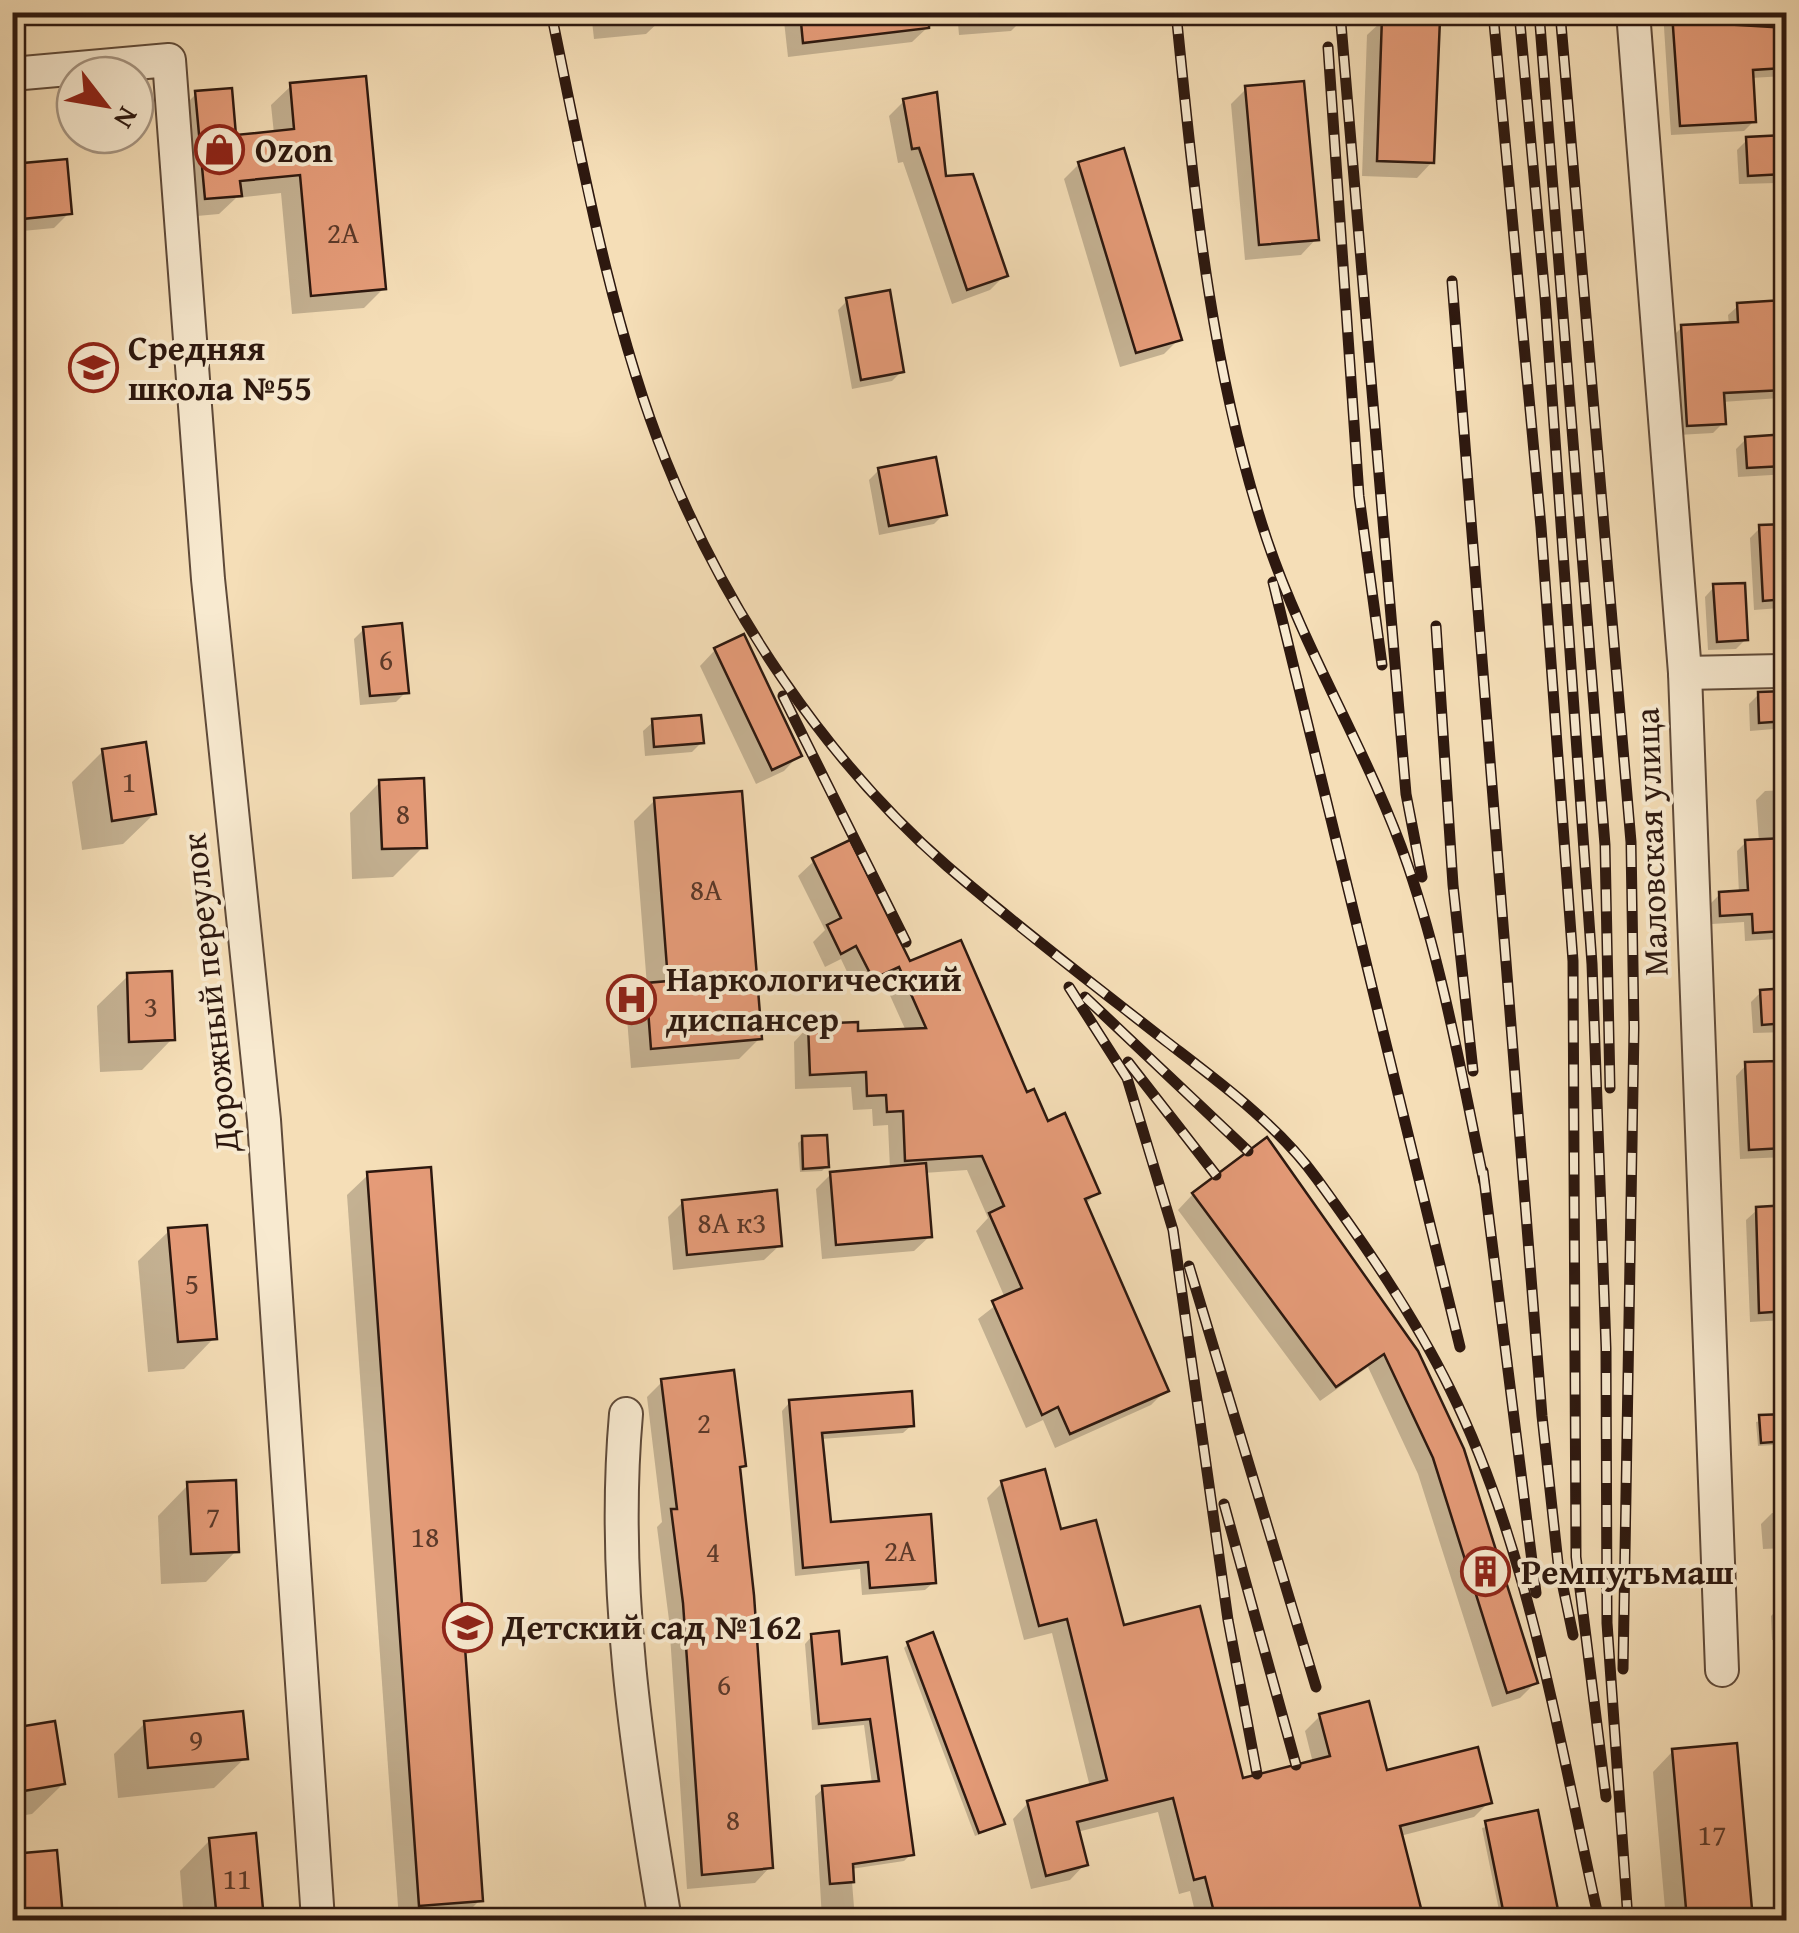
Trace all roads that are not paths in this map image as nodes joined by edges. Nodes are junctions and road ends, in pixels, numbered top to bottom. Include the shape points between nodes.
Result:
1 (1633, 12) edge
2 (12, 74) edge
3 (1786, 672) edge
4 (1684, 673) junction
5 (626, 1414) dead end
6 (1722, 1670) dead end
7 (318, 1920) edge
8 (664, 1920) edge

1 - 4 street, Маловская улица
2 - 7 street, Дорожный переулок via 169,60 208,579 264,1120
3 - 4 street
4 - 6 street, Маловская улица
5 - 8 street via 619,1492 626,1626

